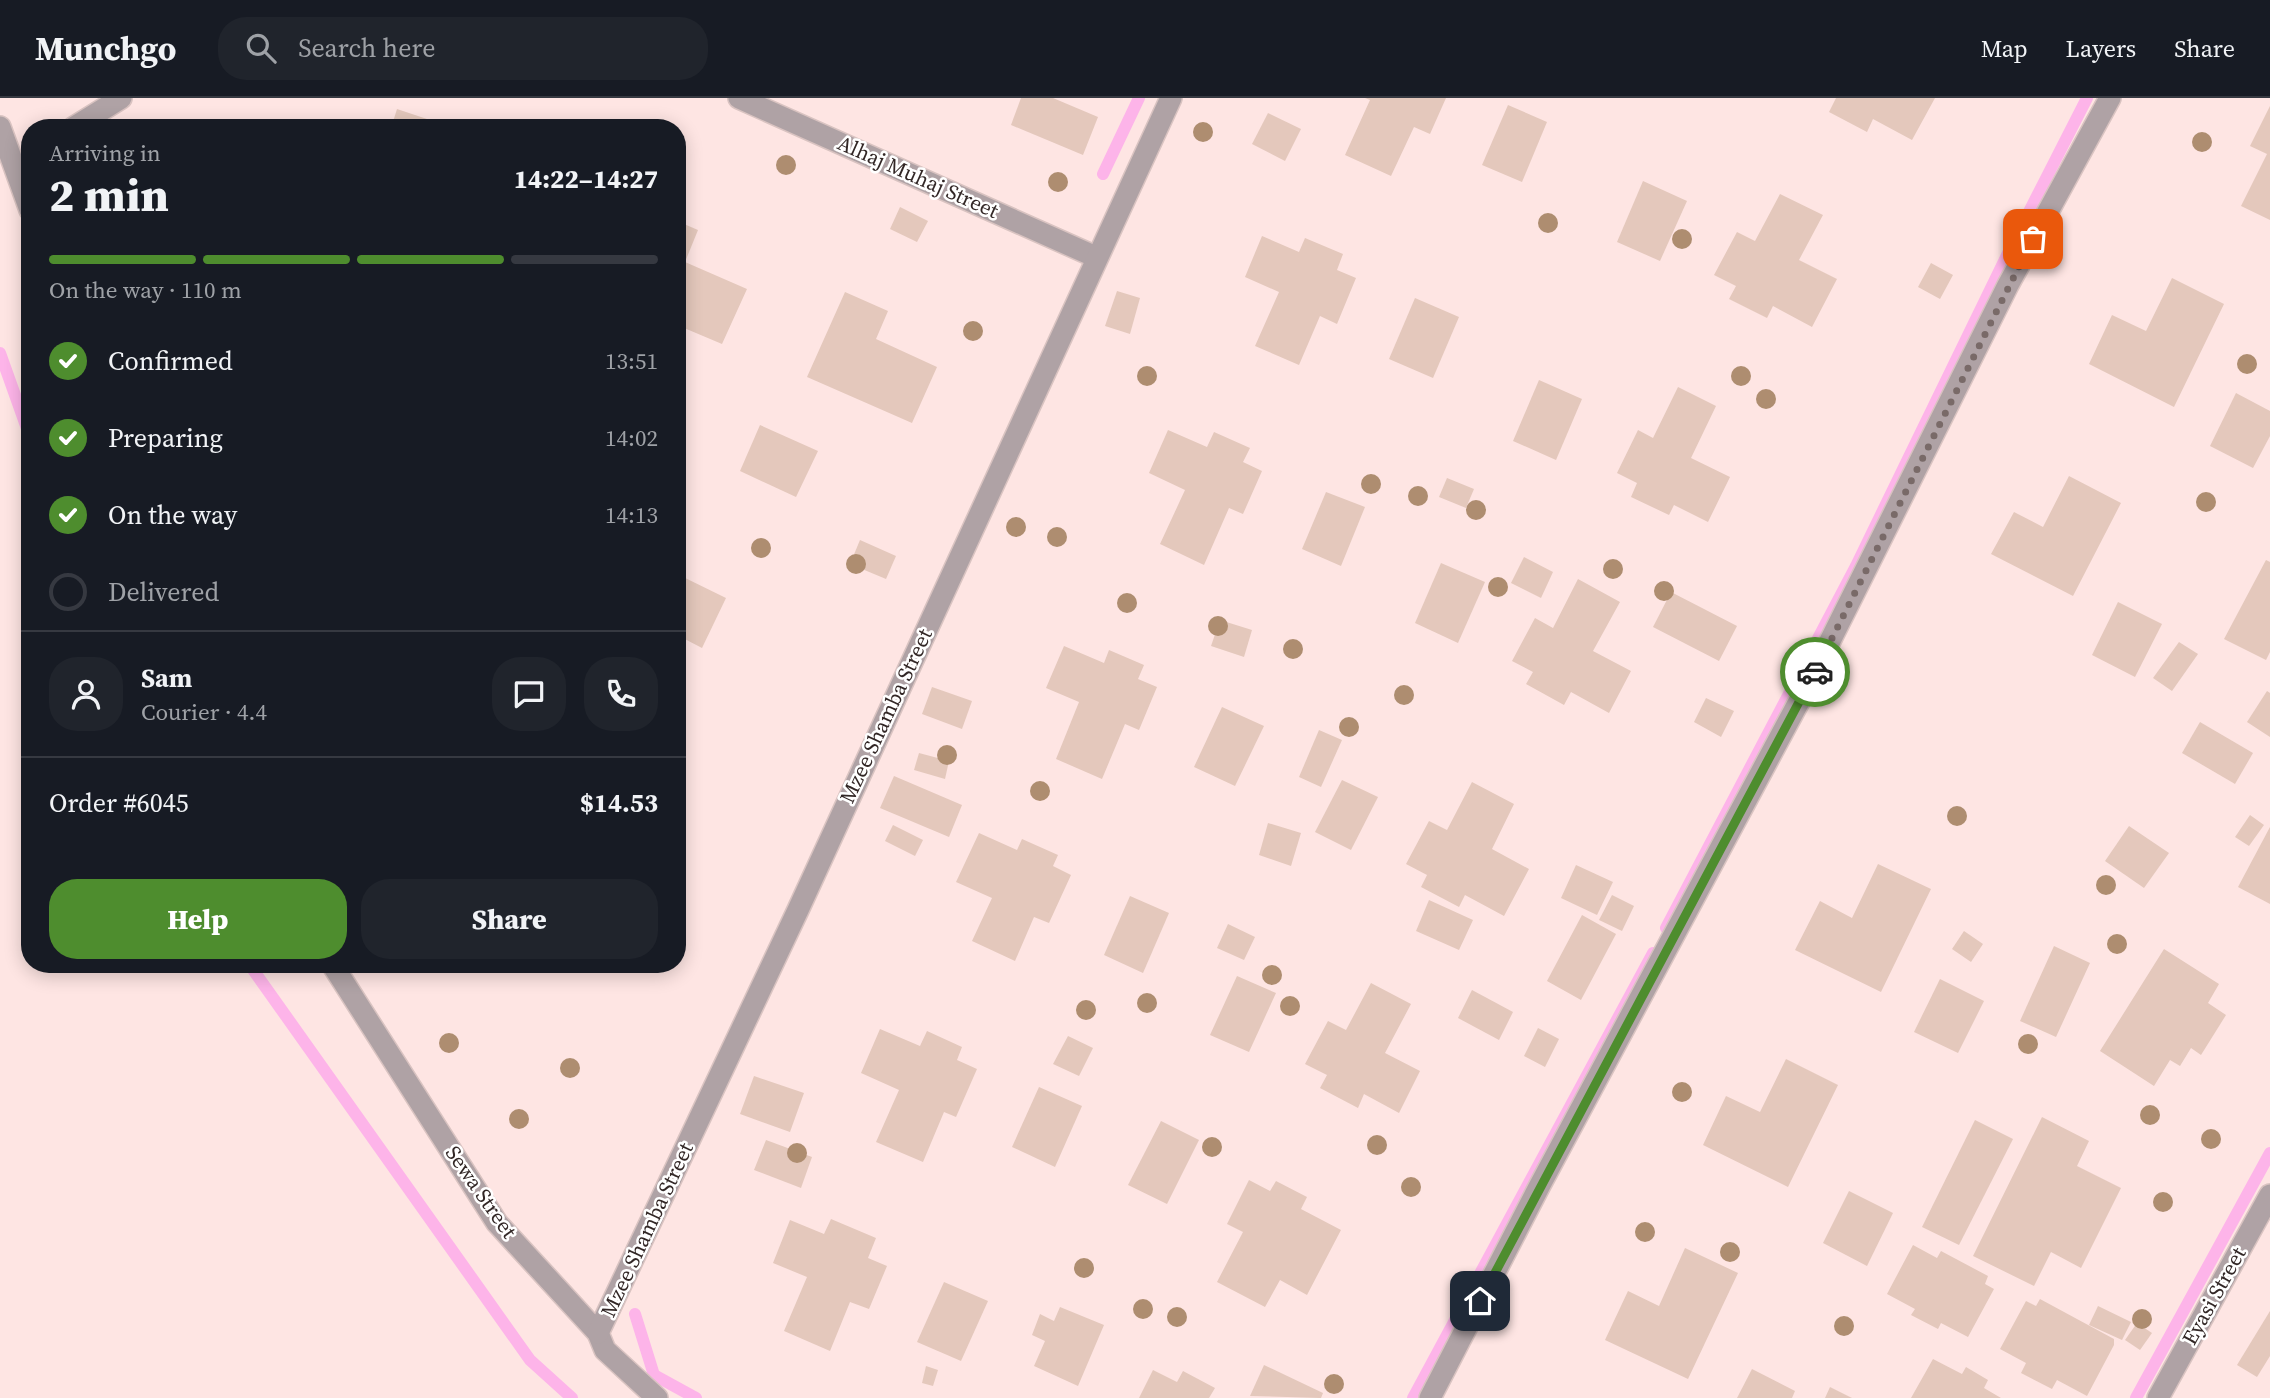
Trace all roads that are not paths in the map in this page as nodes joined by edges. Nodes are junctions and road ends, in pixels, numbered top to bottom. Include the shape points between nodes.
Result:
1 (121, 98) edge
2 (740, 98) edge
3 (1171, 98) edge
4 (2110, 98) edge
5 (88, 119) edge
6 (0, 127) edge
7 (21, 158) edge
8 (1096, 257) junction
9 (338, 973) edge
10 (2270, 1195) edge
11 (598, 1333) junction
12 (657, 1398) edge
13 (1430, 1398) edge
14 (2158, 1398) edge

1 - 5 street
2 - 8 street, Alhaj Muhaj Street
3 - 8 street, Mzee Shamba Street
4 - 13 street via 2008,285 1810,681
6 - 7 street
8 - 11 street, Mzee Shamba Street via 798,910
9 - 11 street, Sewa Street via 497,1223
10 - 14 street, Eyasi Street
11 - 12 street, Sewa Street via 605,1350

